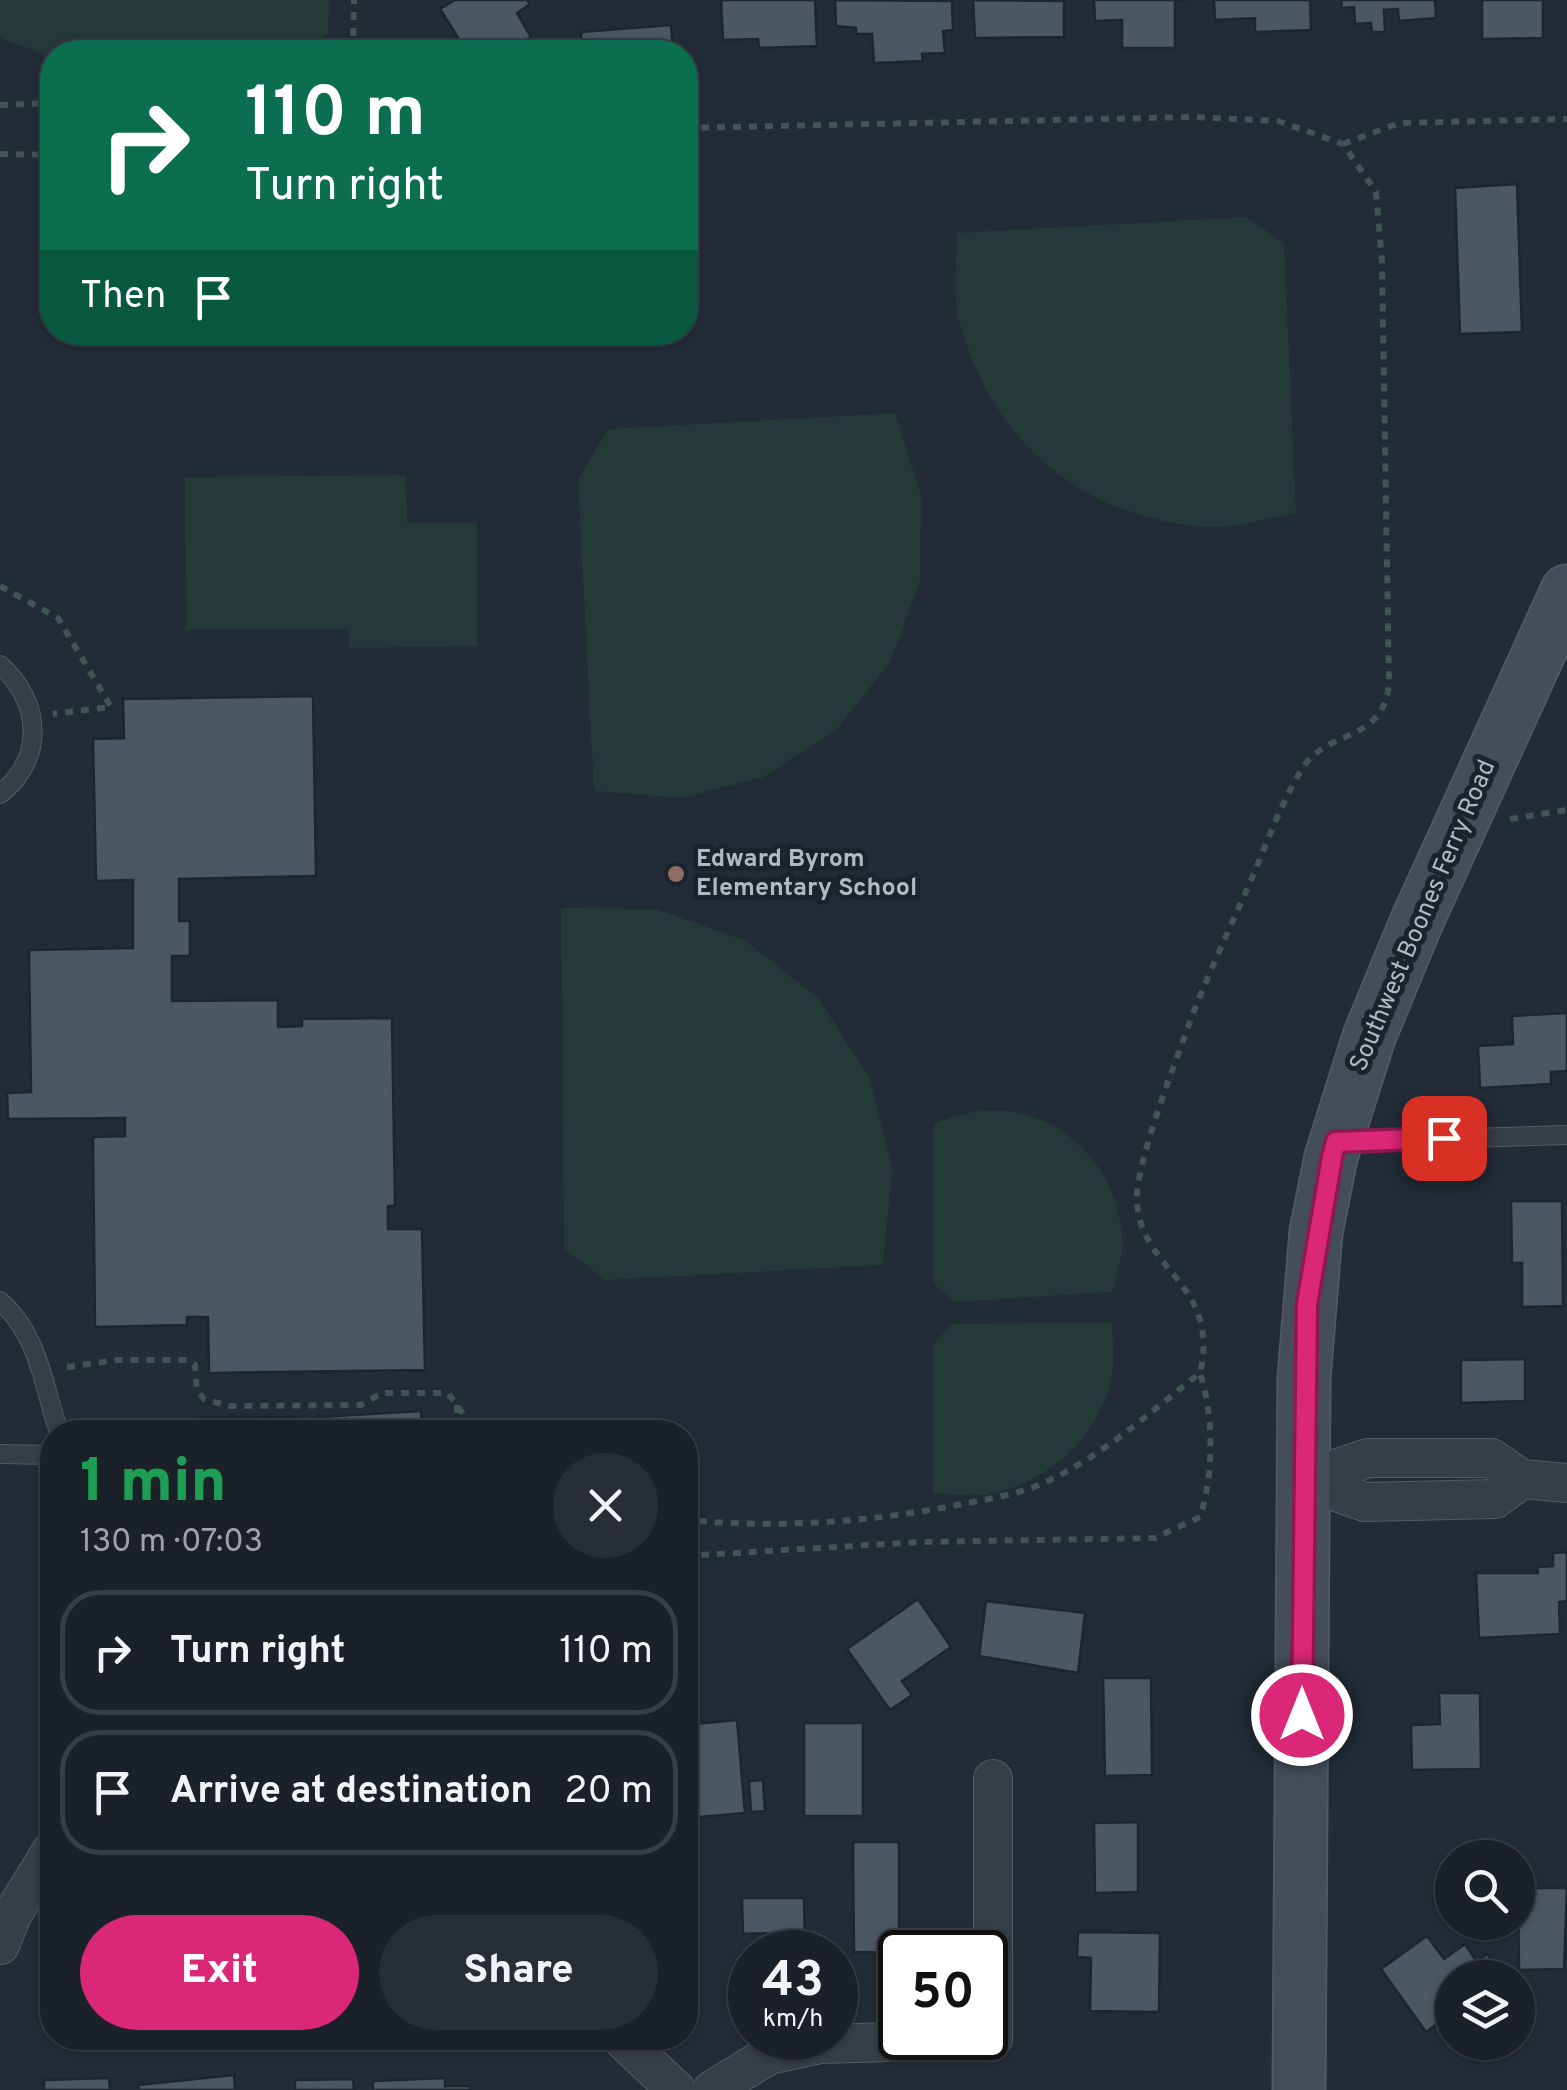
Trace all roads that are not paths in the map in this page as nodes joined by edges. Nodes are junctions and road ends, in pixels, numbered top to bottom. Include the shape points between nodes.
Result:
1 (1567, 592) edge
2 (0, 665) edge
3 (0, 794) edge
4 (1567, 1135) edge
5 (1336, 1142) junction
6 (0, 1300) edge
7 (56, 1420) edge
8 (0, 1454) edge
9 (40, 1455) edge
10 (1302, 1480) junction
11 (1567, 1482) edge
12 (993, 1779) dead end
13 (40, 1870) edge
14 (0, 1945) edge
15 (633, 2050) edge
16 (676, 2090) edge
17 (712, 2090) edge
18 (1299, 2090) edge

1 - 5 main road, Southwest Boones Ferry Road via 1416,923
2 - 3 lane via 20,686 33,716 26,767
4 - 5 lane
5 - 10 main road, Southwest Boones Ferry Road via 1307,1304
6 - 7 lane via 20,1319
8 - 9 lane
10 - 11 street via 1365,1502 1495,1499 1522,1478
10 - 18 main road, Southwest Boones Ferry Road
12 - 17 street via 992,2039 822,2044 768,2055
13 - 14 street
15 - 16 street

